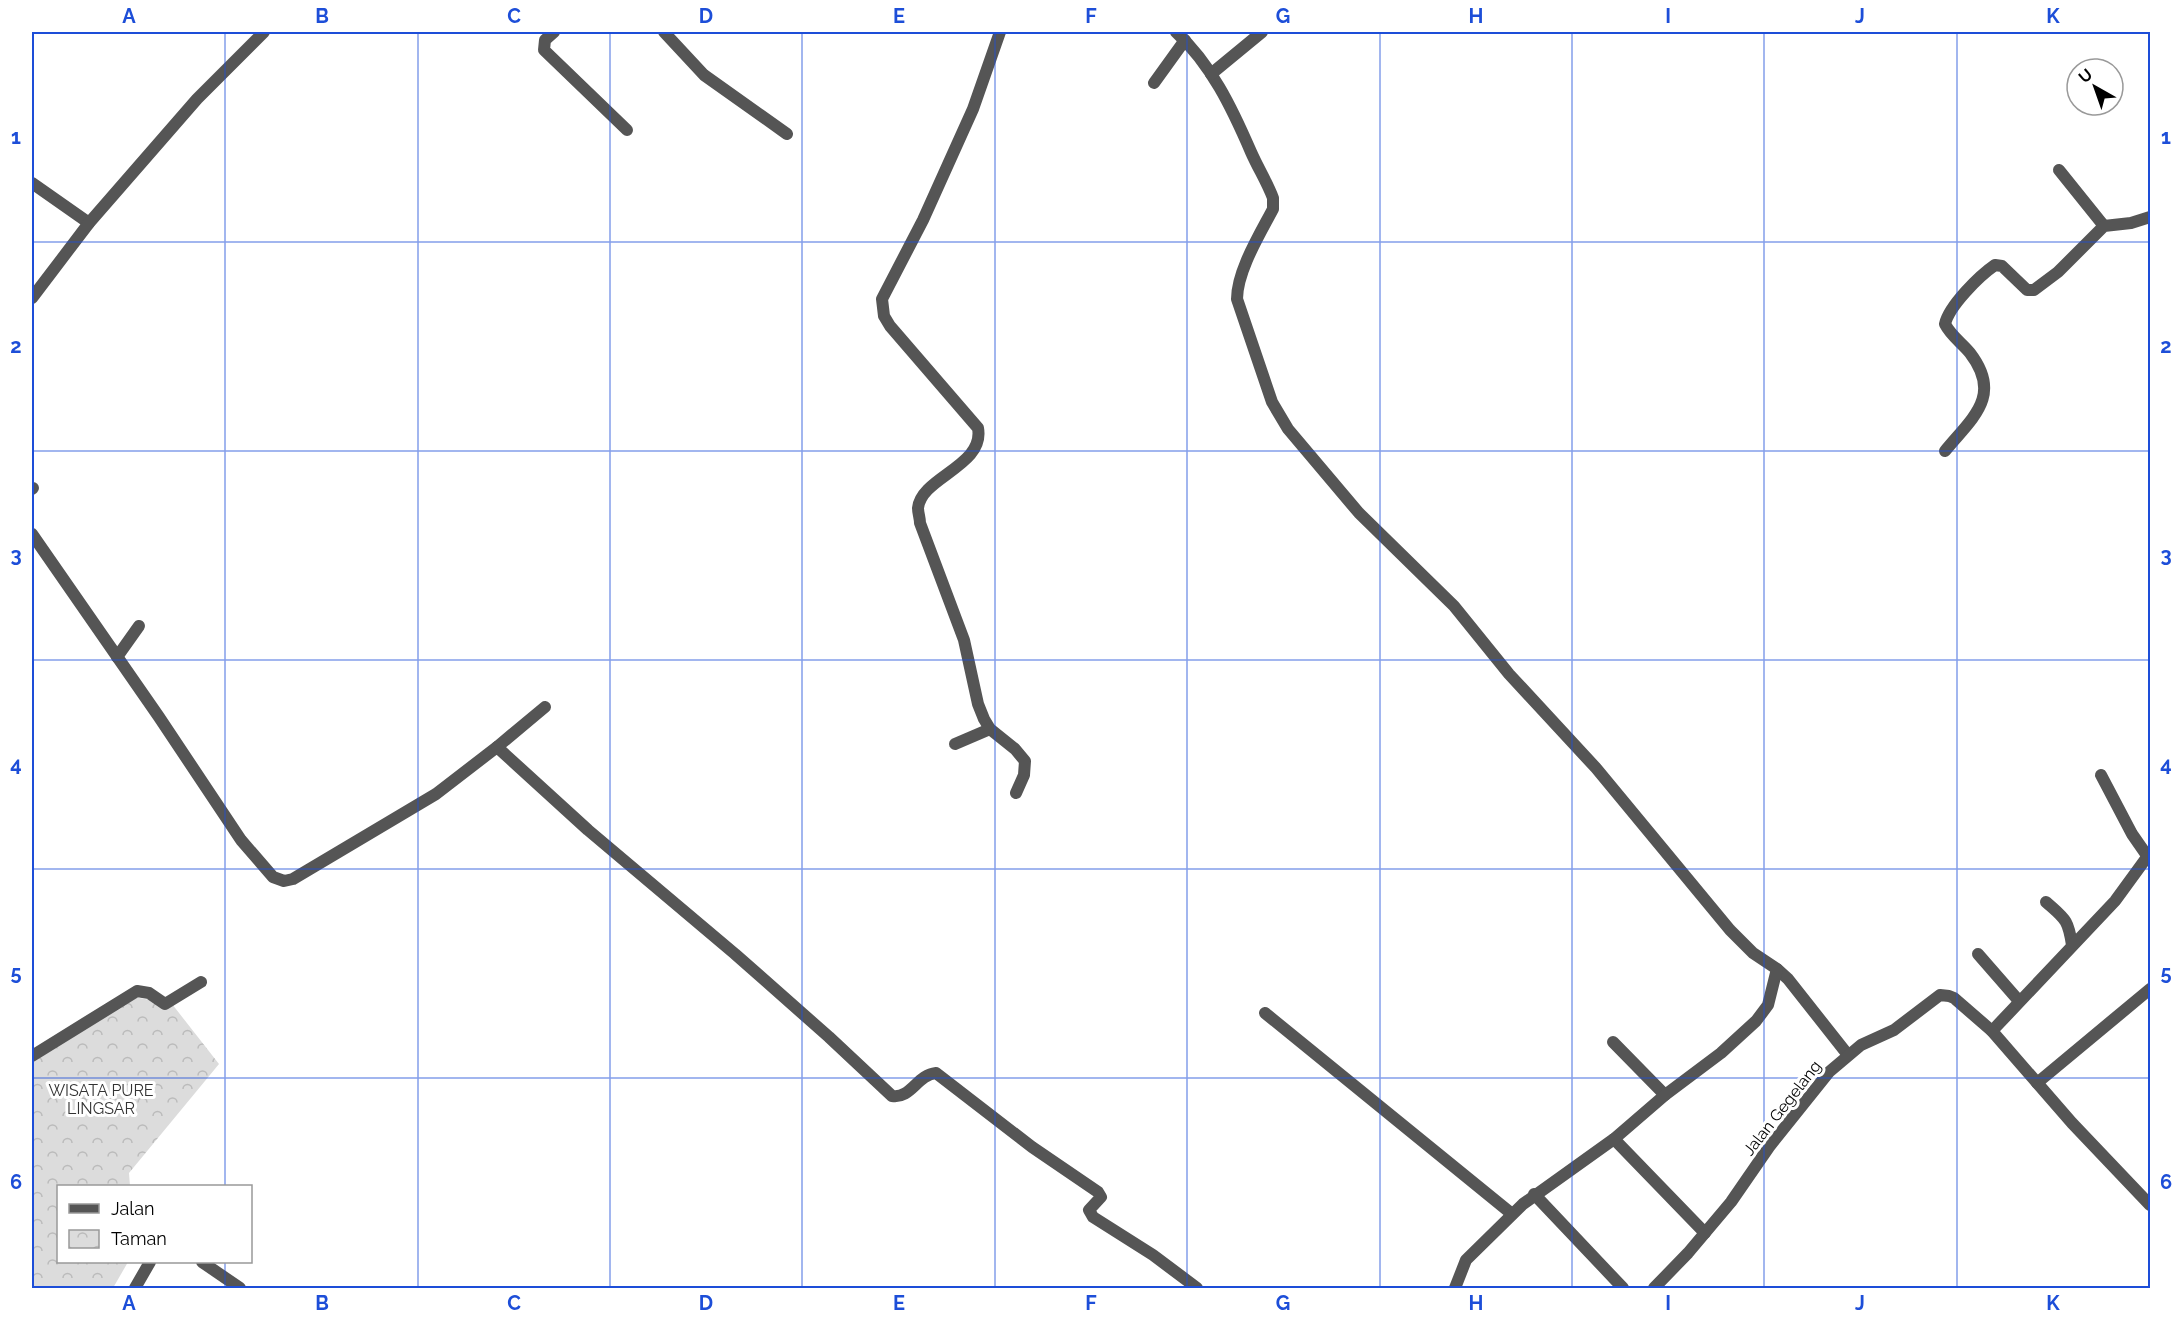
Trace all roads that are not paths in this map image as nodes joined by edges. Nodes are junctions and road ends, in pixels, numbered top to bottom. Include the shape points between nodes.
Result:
1 (264, 32) edge
2 (554, 32) edge
3 (664, 32) edge
4 (1000, 32) edge
5 (1262, 32) edge
6 (1180, 36) edge
7 (1211, 74) junction
8 (1154, 83) dead end
9 (627, 130) dead end
10 (787, 134) dead end
11 (2059, 170) dead end
12 (32, 183) edge
13 (2151, 217) edge
14 (89, 223) junction
15 (2104, 226) junction
16 (34, 290) edge
17 (1945, 451) dead end
18 (32, 534) edge
19 (140, 626) dead end
20 (117, 657) junction
21 (545, 707) dead end
22 (990, 729) junction
23 (955, 744) dead end
24 (498, 747) junction
25 (2101, 775) dead end
26 (1016, 793) dead end
27 (2149, 855) edge
28 (2046, 902) dead end
29 (2072, 945) junction
30 (1978, 954) dead end
31 (1777, 969) junction
32 (201, 982) dead end
33 (2151, 988) edge
34 (2019, 1001) junction
35 (1265, 1013) dead end
36 (1992, 1031) junction
37 (1613, 1042) dead end
38 (1848, 1055) junction
39 (32, 1056) edge
40 (2037, 1083) junction
41 (1665, 1095) junction
42 (1614, 1139) junction
43 (1534, 1194) junction
44 (2151, 1205) edge
45 (1512, 1214) junction
46 (1705, 1233) junction
47 (149, 1263) edge
48 (202, 1263) edge
49 (135, 1288) edge
50 (240, 1288) edge
51 (1197, 1288) edge
52 (1455, 1288) edge
53 (1623, 1288) edge
54 (1654, 1288) edge

1 - 14 street via 197,99
2 - 9 street via 546,40 544,50
3 - 10 street via 704,75
4 - 22 street via 973,109 882,299 890,326 978,428 980,439 975,450 928,490 918,507 920,522 964,640 978,704
5 - 7 street
6 - 7 street via 1197,52
6 - 8 street
7 - 31 street via 1273,198 1273,209 1241,272 1237,299 1272,402 1288,429 1359,513 1454,606 1509,674 1596,768 1730,930 1753,953
11 - 15 street
12 - 14 street
13 - 15 street
14 - 16 street
15 - 17 street via 2034,290 2027,290 2002,266 1995,265 1951,310 1945,324 1975,359 1985,396
18 - 20 street
19 - 20 street
20 - 24 street via 241,840 273,878 284,881 294,879 436,794
21 - 24 street
22 - 23 street
22 - 26 street via 1025,761
24 - 51 street via 892,1096 907,1093 926,1076 936,1073 1098,1192 1101,1197 1089,1210 1093,1217
25 - 27 street via 2132,834
27 - 29 street via 2115,901
28 - 29 street via 2069,925
29 - 34 street
30 - 34 street
31 - 38 street
31 - 41 street via 1762,1015 1721,1053
32 - 39 street via 165,1004 149,993 137,991
33 - 40 street
34 - 36 street
35 - 45 street
36 - 38 street, Jalan Gegelang via 1954,998 1940,995 1901,1026
36 - 40 street
37 - 41 street
38 - 46 street, Jalan Gegelang via 1819,1083
40 - 44 street
41 - 42 street
42 - 43 street
42 - 46 street
43 - 45 street
43 - 53 street
45 - 52 street via 1466,1260
46 - 54 street, Jalan Gegelang
47 - 49 street
48 - 50 street

